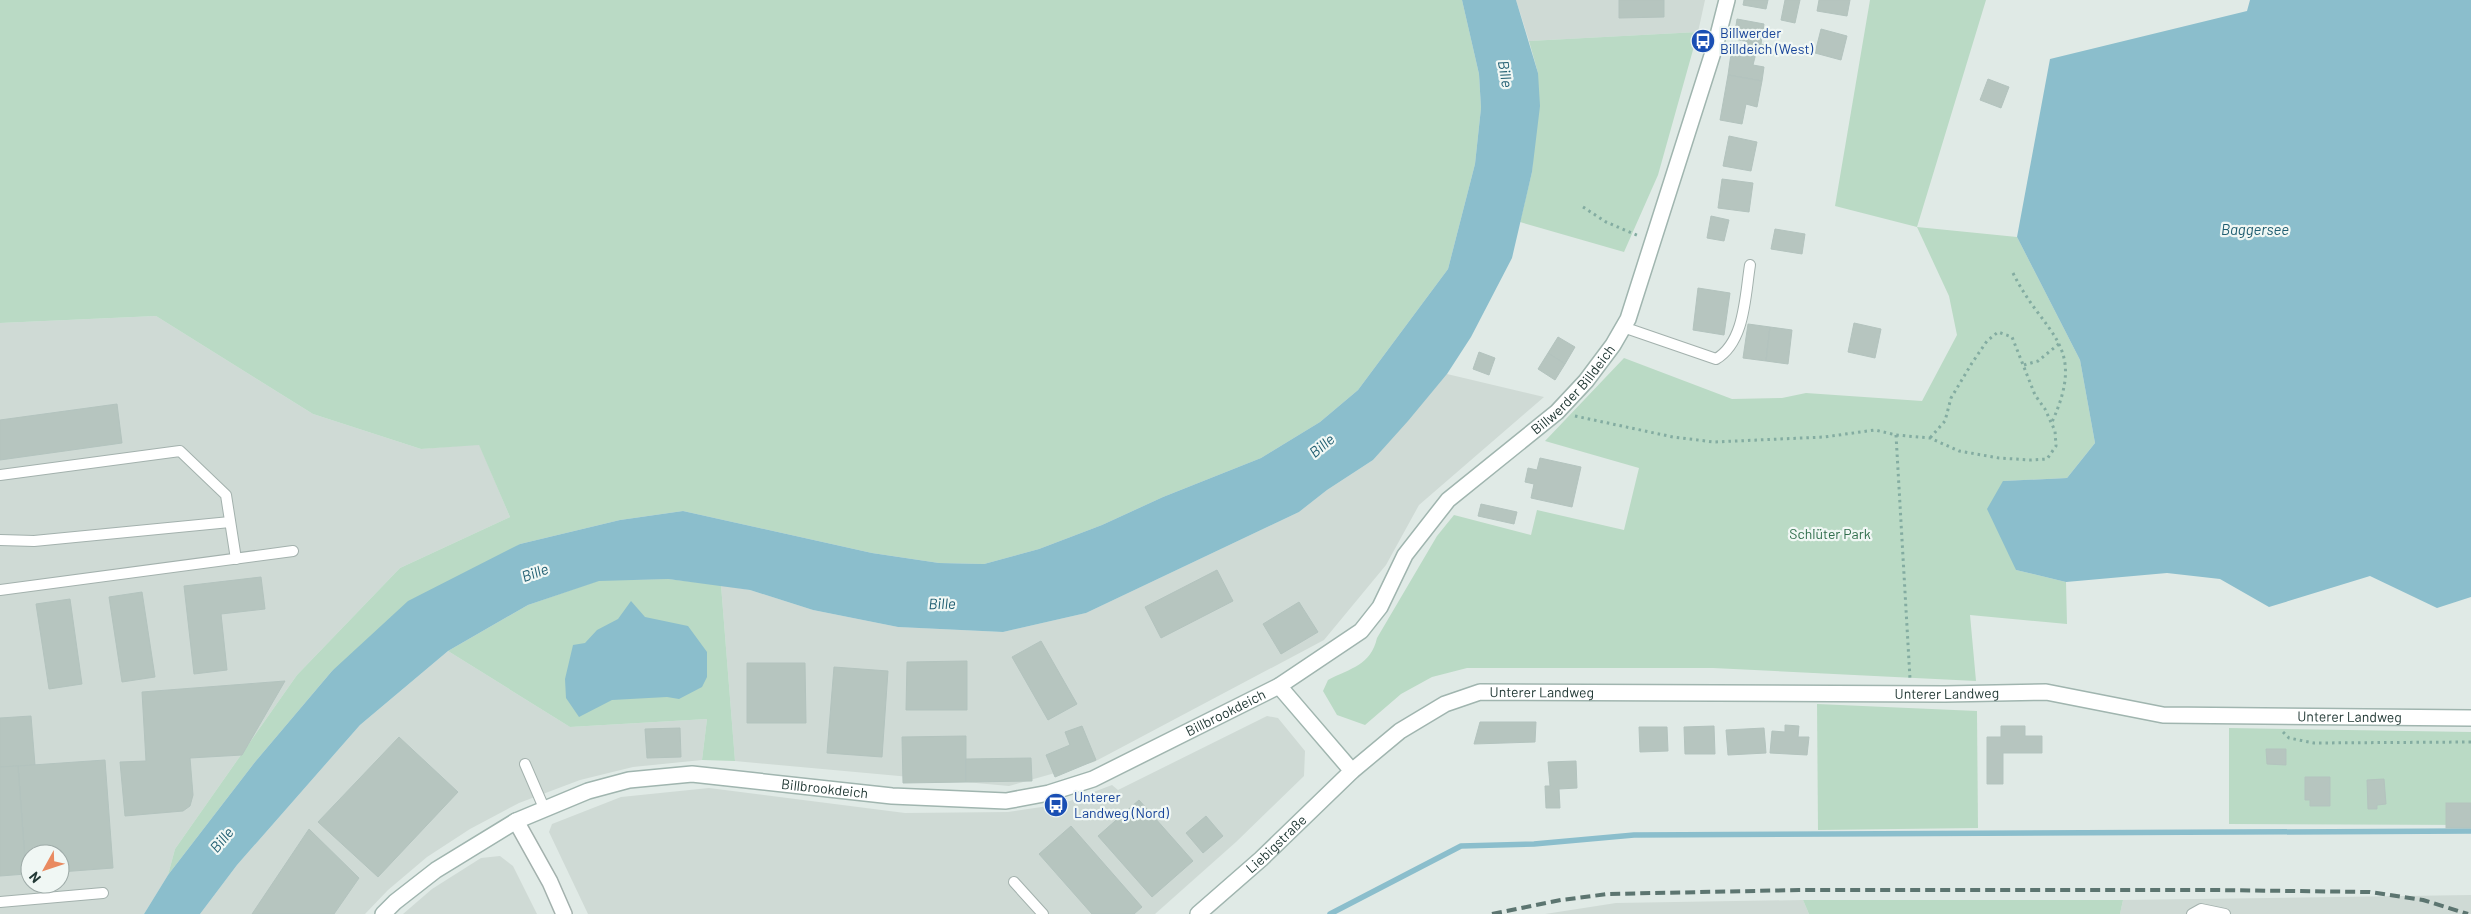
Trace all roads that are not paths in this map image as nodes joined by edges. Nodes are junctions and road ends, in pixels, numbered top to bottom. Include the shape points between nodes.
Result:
1 (1727, 0) edge
2 (1750, 265) dead end
3 (1623, 327) junction
4 (0, 475) edge
5 (230, 522) junction
6 (0, 540) edge
7 (294, 551) dead end
8 (236, 559) junction
9 (0, 590) edge
10 (1279, 686) junction
11 (1424, 715) joint
12 (2471, 718) edge
13 (524, 764) dead end
14 (1352, 771) junction
15 (544, 808) junction
16 (516, 821) junction
17 (1014, 882) dead end
18 (103, 893) dead end
19 (0, 902) edge
20 (384, 914) edge
21 (564, 914) edge
22 (1043, 914) edge
23 (1198, 914) edge
24 (2192, 914) edge
25 (2225, 914) edge

1 - 3 street, Billwerder Billdeich via 1653,242
2 - 3 lane via 1735,341 1726,353 1716,359
3 - 10 street, Billwerder Billdeich via 1586,381 1557,412 1448,500 1405,555 1380,607 1361,631
4 - 5 lane via 180,451 226,494
5 - 6 lane via 34,541
5 - 8 lane
7 - 8 lane
8 - 9 lane
10 - 14 street
10 - 15 street, Billbrookdeich via 1093,779 1049,793 1006,801 892,796 692,774 629,780
11 - 12 street, Unterer Landweg via 1465,696 1493,691 2046,692 2163,715
11 - 14 street, Liebigstraße
13 - 15 lane
14 - 23 street, Liebigstraße
15 - 16 street, Billbrookdeich
16 - 20 street, Billbrookdeich via 436,870
16 - 21 street
17 - 22 lane
18 - 19 lane
24 - 25 lane via 2201,909

